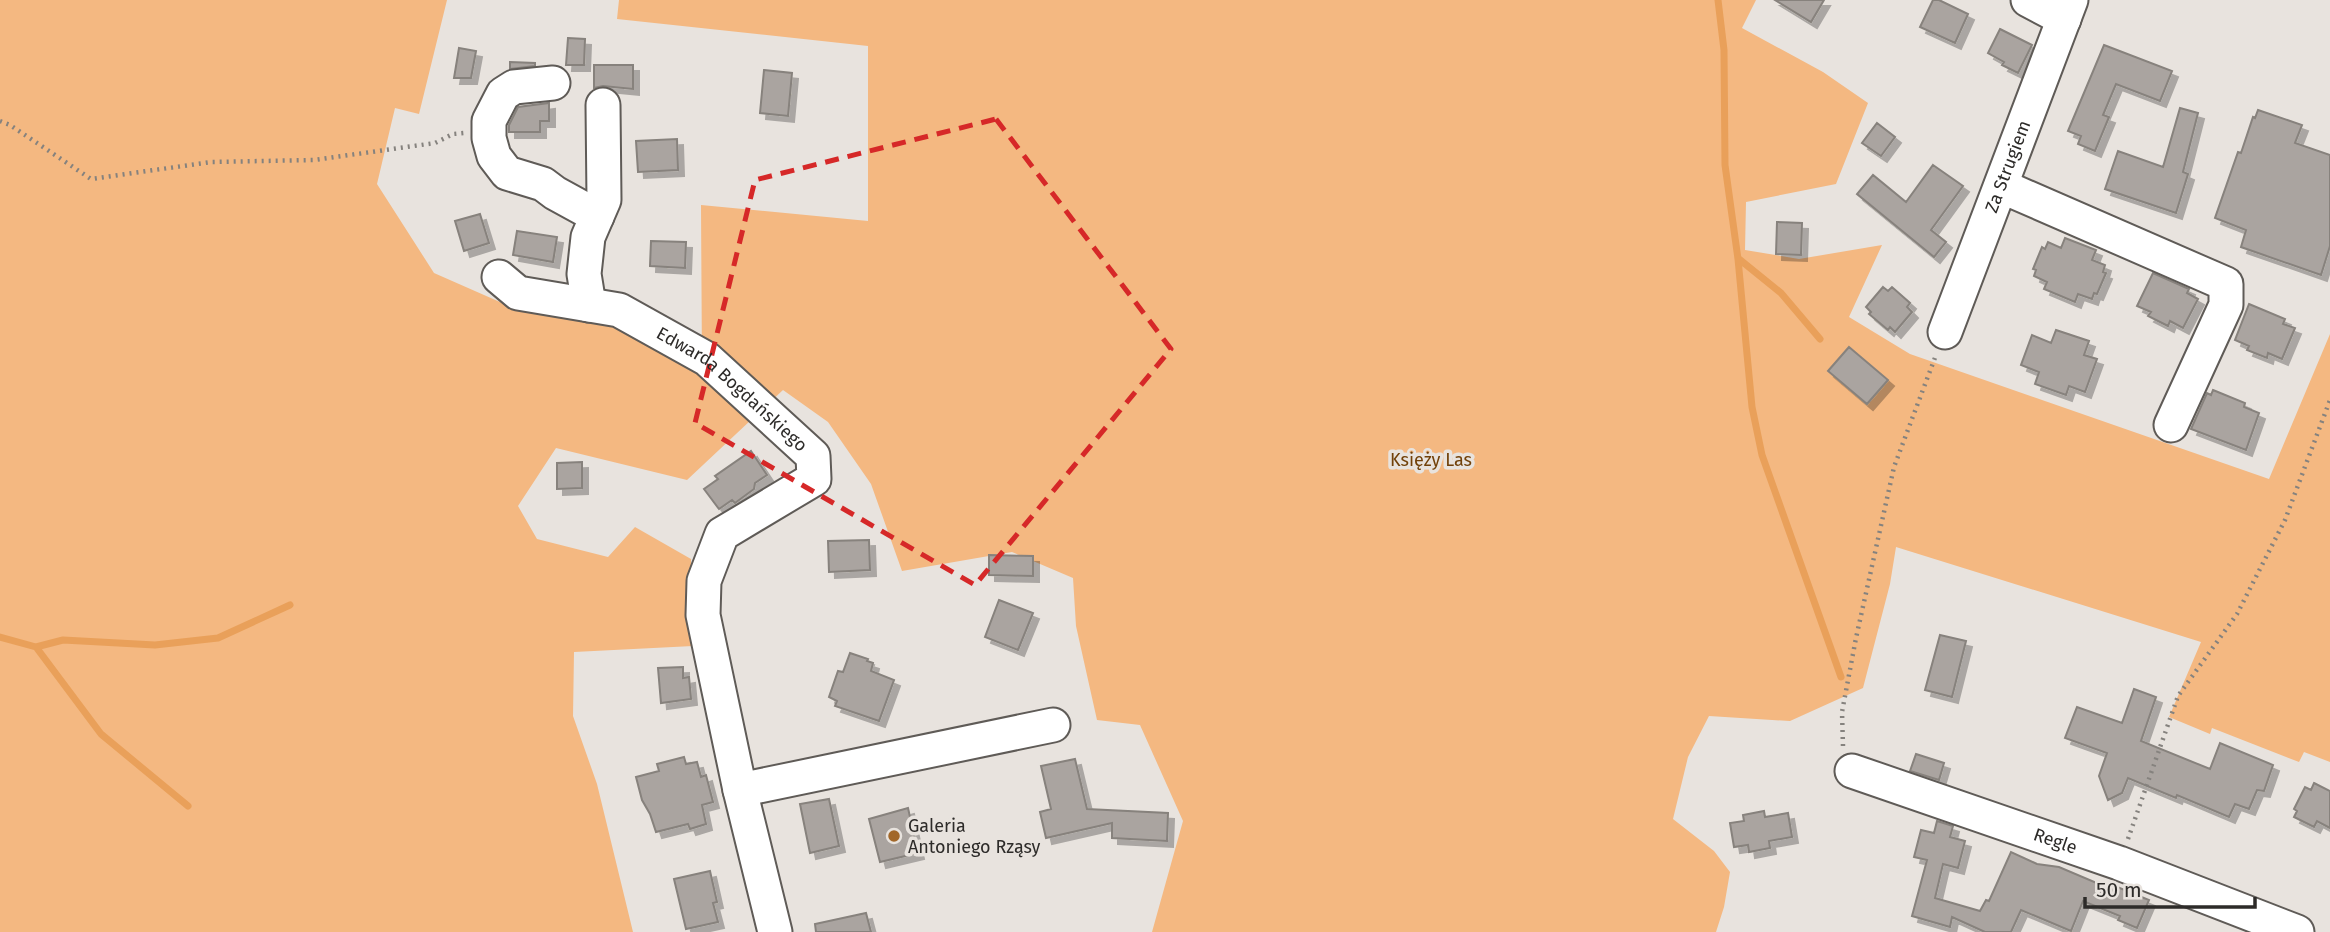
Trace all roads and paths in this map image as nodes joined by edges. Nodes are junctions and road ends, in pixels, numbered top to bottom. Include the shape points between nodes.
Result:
1 (2028, 0) edge
2 (2067, 9) edge
3 (553, 83) dead end
4 (603, 106) dead end
5 (0, 121) edge
6 (489, 131) junction
7 (2001, 186) junction
8 (597, 216) junction
9 (499, 277) dead end
10 (589, 305) junction
11 (1945, 332) joint
12 (2330, 400) edge
13 (2171, 425) dead end
14 (1053, 725) dead end
15 (1853, 771) joint
16 (740, 790) junction
17 (2119, 863) junction
18 (775, 932) edge
19 (2297, 932) edge

1 - 2 street
2 - 7 street, Za Strugiem
3 - 6 street via 514,87 503,94 489,121
4 - 8 street via 604,200
5 - 6 path via 91,179 211,162 314,160
6 - 8 street via 494,156 507,173 543,184
7 - 11 street, Za Strugiem
7 - 13 street via 2226,284 2226,305
8 - 10 street via 588,237 584,274
9 - 10 street, Edwarda Bogdańskiego via 518,293
10 - 16 street, Edwarda Bogdańskiego via 619,310 707,359 813,456 814,479 722,534 704,581 703,615
11 - 15 path via 1894,467 1856,638 1842,723 1844,750
12 - 17 path via 2285,520 2237,614 2178,696
14 - 16 street
15 - 17 street, Regle
16 - 18 street, Edwarda Bogdańskiego
17 - 19 street, Regle

